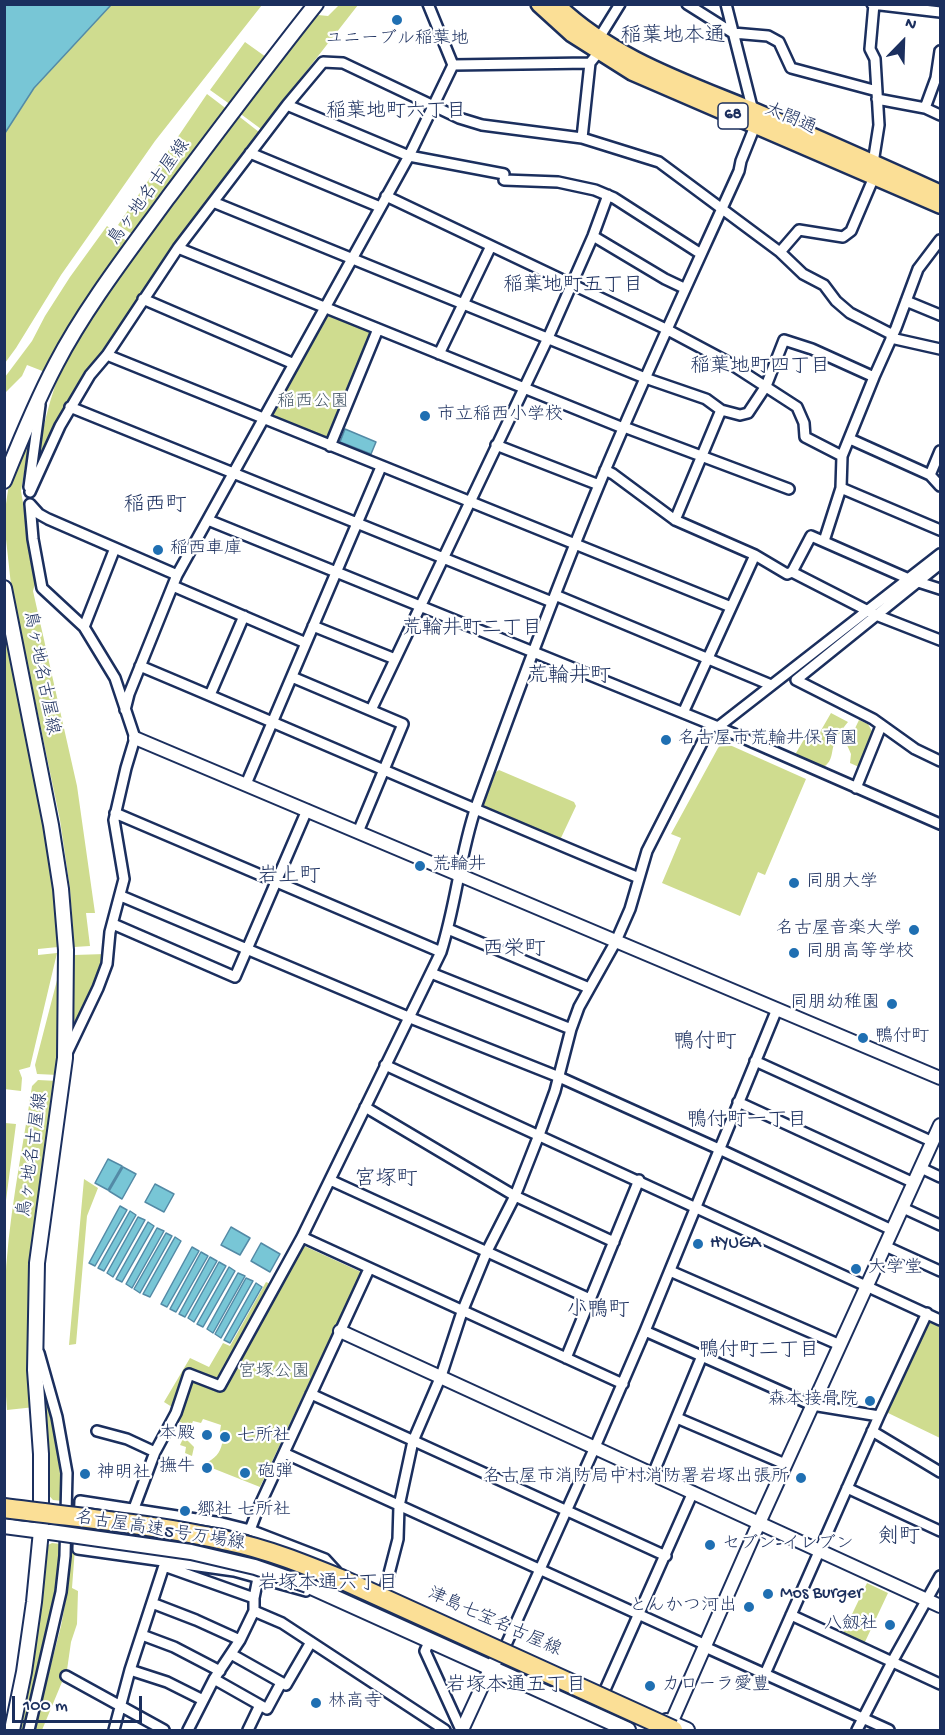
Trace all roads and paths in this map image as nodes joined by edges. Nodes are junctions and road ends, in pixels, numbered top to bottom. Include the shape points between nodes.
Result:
1 (316, 4) edge
2 (322, 4) edge
3 (428, 4) edge
4 (539, 4) edge
5 (556, 4) edge
6 (620, 4) edge
7 (687, 4) edge
8 (726, 4) edge
9 (873, 5) edge
10 (940, 12) edge
11 (295, 30) junction
12 (733, 33) junction
13 (940, 51) edge
14 (596, 52) junction
15 (453, 65) junction
16 (877, 95) junction
17 (287, 105) junction
18 (433, 106) junction
19 (926, 108) junction
20 (940, 115) edge
21 (754, 118) junction
22 (582, 138) junction
23 (250, 153) junction
24 (409, 156) junction
25 (873, 170) junction
26 (940, 193) edge
27 (608, 195) junction
28 (386, 196) junction
29 (213, 202) junction
30 (940, 205) edge
31 (380, 207) junction
32 (722, 208) junction
33 (593, 236) junction
34 (940, 240) edge
35 (491, 246) junction
36 (178, 248) junction
37 (780, 252) junction
38 (937, 253) edge
39 (701, 254) junction
40 (353, 259) junction
41 (572, 285) junction
42 (684, 288) junction
43 (143, 299) junction
44 (906, 301) junction
45 (464, 304) junction
46 (325, 308) junction
47 (940, 315) edge
48 (378, 329) junction
49 (666, 329) junction
50 (892, 337) junction
51 (548, 338) junction
52 (940, 349) edge
53 (439, 354) junction
54 (107, 355) junction
55 (294, 364) junction
56 (874, 377) junction
57 (645, 378) junction
58 (766, 386) junction
59 (524, 387) junction
60 (41, 397) junction
61 (70, 407) junction
62 (721, 410) junction
63 (263, 419) junction
64 (623, 427) junction
65 (850, 439) junction
66 (496, 445) junction
67 (330, 446) junction
68 (940, 451) edge
69 (842, 456) junction
70 (701, 457) junction
71 (381, 467) junction
72 (605, 470) junction
73 (233, 473) junction
74 (930, 475) junction
75 (4, 481) edge
76 (599, 485) junction
77 (940, 486) edge
78 (841, 488) junction
79 (789, 489) dead end
80 (30, 492) junction
81 (469, 502) junction
82 (30, 504) junction
83 (208, 520) junction
84 (675, 520) junction
85 (357, 524) junction
86 (940, 530) edge
87 (824, 541) junction
88 (575, 545) junction
89 (115, 548) junction
90 (940, 554) edge
91 (755, 555) junction
92 (442, 560) junction
93 (940, 564) edge
94 (336, 572) junction
95 (792, 572) junction
96 (177, 575) junction
97 (909, 579) junction
98 (920, 581) junction
99 (173, 586) junction
100 (4, 588) edge
101 (940, 589) edge
102 (554, 599) junction
103 (420, 607) junction
104 (731, 607) junction
105 (872, 613) junction
106 (244, 616) junction
107 (313, 626) junction
108 (84, 627) junction
109 (940, 640) edge
110 (306, 643) junction
111 (533, 652) junction
112 (395, 658) junction
113 (708, 658) junction
114 (140, 666) junction
115 (292, 677) junction
116 (771, 685) junction
117 (210, 695) junction
118 (125, 710) junction
119 (371, 710) junction
120 (683, 713) junction
121 (273, 722) junction
122 (716, 726) junction
123 (881, 726) junction
124 (135, 738) junction
125 (940, 761) edge
126 (384, 769) junction
127 (246, 784) junction
128 (856, 788) junction
129 (307, 810) junction
130 (475, 810) junction
131 (115, 813) junction
132 (940, 824) edge
133 (358, 832) junction
134 (459, 874) junction
135 (639, 878) junction
136 (277, 881) junction
137 (121, 896) junction
138 (113, 924) junction
139 (448, 929) junction
140 (616, 941) junction
141 (247, 949) junction
142 (441, 952) junction
143 (430, 974) junction
144 (589, 988) junction
145 (777, 1009) junction
146 (408, 1017) junction
147 (571, 1029) junction
148 (65, 1058) junction
149 (755, 1061) junction
150 (385, 1065) junction
151 (559, 1077) junction
152 (940, 1078) edge
153 (738, 1102) junction
154 (365, 1107) junction
155 (938, 1132) edge
156 (539, 1135) junction
157 (719, 1149) junction
158 (921, 1168) junction
159 (940, 1177) edge
160 (330, 1180) junction
161 (639, 1180) junction
162 (914, 1184) junction
163 (514, 1196) junction
164 (696, 1207) junction
165 (903, 1208) junction
166 (940, 1225) edge
167 (892, 1230) junction
168 (302, 1237) junction
169 (614, 1242) junction
170 (885, 1246) junction
171 (487, 1251) junction
172 (369, 1269) junction
173 (670, 1270) junction
174 (940, 1271) edge
175 (867, 1286) junction
176 (590, 1299) junction
177 (462, 1312) junction
178 (927, 1313) junction
179 (940, 1320) edge
180 (340, 1331) junction
181 (645, 1331) junction
182 (35, 1342) junction
183 (840, 1345) junction
184 (702, 1356) junction
185 (566, 1358) junction
186 (441, 1376) junction
187 (622, 1384) junction
188 (311, 1394) junction
189 (812, 1405) junction
190 (879, 1416) junction
191 (677, 1418) junction
192 (97, 1431) dead end
193 (872, 1431) junction
194 (413, 1441) junction
195 (596, 1448) junction
196 (156, 1452) junction
197 (284, 1452) junction
198 (785, 1464) junction
199 (940, 1472) edge
200 (653, 1474) junction
201 (847, 1488) junction
202 (693, 1492) junction
203 (4, 1502) edge
204 (399, 1506) junction
205 (44, 1507) junction
206 (4, 1508) edge
207 (129, 1511) junction
208 (565, 1511) junction
209 (180, 1517) junction
210 (4, 1521) edge
211 (759, 1523) junction
212 (4, 1526) edge
213 (250, 1530) junction
214 (940, 1530) edge
215 (42, 1531) junction
216 (819, 1551) junction
217 (666, 1556) junction
218 (165, 1563) junction
219 (540, 1570) junction
220 (336, 1571) junction
221 (940, 1576) edge
222 (258, 1578) junction
223 (323, 1592) junction
224 (384, 1593) junction
225 (254, 1598) junction
226 (928, 1600) junction
227 (152, 1603) junction
228 (940, 1606) edge
229 (254, 1611) junction
230 (639, 1615) junction
231 (791, 1615) junction
232 (142, 1635) junction
233 (240, 1640) junction
234 (430, 1640) junction
235 (311, 1642) junction
236 (705, 1646) junction
237 (505, 1647) junction
238 (231, 1654) junction
239 (892, 1662) junction
240 (491, 1667) junction
241 (130, 1670) junction
242 (765, 1674) junction
243 (217, 1675) junction
244 (66, 1676) dead end
245 (282, 1683) junction
246 (940, 1684) edge
247 (604, 1692) junction
248 (203, 1700) junction
249 (260, 1705) junction
250 (121, 1706) junction
251 (863, 1718) junction
252 (608, 1726) edge
253 (671, 1728) edge
254 (12, 1731) edge
255 (29, 1731) edge
256 (114, 1731) edge
257 (164, 1731) edge
258 (188, 1731) edge
259 (248, 1731) edge
260 (445, 1731) edge
261 (461, 1731) edge
262 (628, 1731) edge
263 (644, 1731) edge
264 (687, 1731) edge
265 (857, 1731) edge
266 (889, 1731) edge

1 - 11 main road, 鳥ヶ地名古屋線
2 - 11 main road
3 - 15 street
4 - 14 main road, 太閤通 / 68
5 - 14 main road, 太閤通 / 68 via 577,23
6 - 14 street
7 - 12 street
8 - 12 street
9 - 10 street
9 - 16 street via 870,50 875,59
11 - 60 main road, 鳥ヶ地名古屋線 via 137,241 76,330
12 - 16 street via 768,36 779,42 791,68
12 - 21 street
13 - 19 street
14 - 15 street
14 - 21 main road, 太閤通 / 68 via 619,51
14 - 22 street
15 - 18 street
16 - 19 street
16 - 25 street
17 - 18 street via 323,62 343,63
17 - 23 street
17 - 24 street
18 - 22 street via 482,125
18 - 24 street
19 - 20 street
21 - 25 main road, 太閤通 / 68
21 - 32 street via 739,171
22 - 32 street via 659,162
23 - 29 street
23 - 31 street
24 - 27 street via 504,177 558,182
24 - 28 street
25 - 26 main road, 太閤通 / 68
25 - 30 main road, 太閤通 / 68
25 - 37 street via 851,231 843,237 799,230
27 - 33 street
27 - 39 street
28 - 31 street
28 - 35 street
29 - 36 street
29 - 40 street
31 - 40 street
32 - 37 street
32 - 39 street
33 - 41 street
33 - 42 street
34 - 38 street
35 - 41 street
35 - 45 street
36 - 43 street
36 - 46 street
37 - 50 street via 803,274 824,285 850,313
38 - 44 street via 918,269
39 - 42 street
40 - 45 street
40 - 46 street
41 - 49 street
41 - 51 street
42 - 49 street
43 - 54 street
43 - 55 street
44 - 47 street
44 - 50 street
45 - 51 street
45 - 53 street
46 - 48 street
46 - 55 street
48 - 53 street
48 - 67 street
49 - 57 street
49 - 58 street
50 - 52 street
50 - 56 street
51 - 57 street
51 - 59 street
53 - 59 street
54 - 61 street
54 - 63 street
55 - 63 street
56 - 58 street via 784,340
56 - 65 street
57 - 62 street via 706,399
57 - 64 street
58 - 62 street via 748,412 740,415
58 - 69 street via 797,407 805,437
59 - 64 street
59 - 66 street
60 - 75 main road, 鳥ヶ地名古屋線
60 - 80 street
61 - 73 street
61 - 80 street
62 - 70 street
63 - 67 street
63 - 73 street
64 - 70 street
64 - 72 street
65 - 69 street
65 - 74 street
66 - 76 street
66 - 81 street
67 - 71 street
68 - 74 street
69 - 78 street
70 - 79 street
70 - 84 street
71 - 81 street
71 - 85 street
72 - 76 street
72 - 84 street
73 - 83 street
73 - 85 street
74 - 77 street
76 - 88 street
78 - 86 street
78 - 87 street
80 - 82 street
81 - 88 street
81 - 92 street
82 - 89 street via 48,519
82 - 108 street via 42,588
83 - 94 street
83 - 96 street
84 - 91 street
85 - 92 street
85 - 94 street
87 - 95 street via 811,536
87 - 97 street
88 - 102 street
88 - 104 street
89 - 96 street
89 - 108 street
90 - 97 street
91 - 95 street via 787,574
91 - 104 street
92 - 102 street
92 - 103 street
93 - 98 street
94 - 103 street
94 - 107 street
95 - 105 street
96 - 99 street
97 - 98 street
97 - 105 street
98 - 101 street
98 - 105 street
99 - 106 street
99 - 114 street
100 - 148 main road, 鳥ヶ地名古屋線 via 61,889 66,950
102 - 111 street
102 - 113 street
103 - 111 street
103 - 112 street
104 - 113 street
105 - 109 street
105 - 116 street
105 - 123 street via 796,680
106 - 110 street
106 - 117 street
107 - 110 street
107 - 112 street
108 - 118 street via 115,678
110 - 115 street
111 - 120 street
111 - 130 street
112 - 119 street
113 - 116 street
113 - 120 street
114 - 117 street
114 - 118 street
115 - 119 street
115 - 121 street
116 - 122 street
117 - 121 street
118 - 124 street
119 - 126 street via 403,724
120 - 122 street
121 - 126 street
121 - 127 street
122 - 128 street
122 - 135 street via 702,743 647,851
123 - 125 street
123 - 128 street
124 - 127 street
124 - 131 street
126 - 130 street
126 - 133 street
127 - 129 street
128 - 132 street
129 - 133 street
129 - 136 street
130 - 134 street
130 - 135 street
131 - 136 street
131 - 137 street via 114,828 124,879
133 - 134 street
134 - 139 street
134 - 140 street
135 - 140 street
136 - 141 street
136 - 142 street
137 - 138 street
137 - 141 street
138 - 141 street via 235,977
138 - 148 street via 107,964
139 - 142 street
139 - 144 street
140 - 144 street
140 - 145 street
141 - 146 street
142 - 143 street
143 - 146 street
143 - 147 street
144 - 147 street
145 - 149 street
145 - 152 street
146 - 150 street
146 - 151 street
147 - 151 street
148 - 182 main road, 鳥ヶ地名古屋線 via 37,1263
149 - 153 street
149 - 155 street
150 - 154 street
150 - 156 street
151 - 156 street
151 - 157 street
153 - 157 street
153 - 162 street
154 - 160 street
154 - 163 street
155 - 158 street
156 - 161 street
156 - 163 street
157 - 164 street
157 - 167 street
158 - 159 street
158 - 162 street
160 - 168 street
160 - 171 street
161 - 164 street
161 - 169 street
162 - 165 street
163 - 169 street
163 - 171 street
164 - 173 street
164 - 175 street
165 - 166 street
165 - 167 street
167 - 170 street
168 - 172 street
168 - 196 street via 220,1386 189,1374 176,1413
169 - 176 street
170 - 174 street
170 - 175 street
171 - 176 street
171 - 177 street
172 - 177 street
172 - 180 street
173 - 181 street
173 - 183 street
175 - 178 street
175 - 183 street
176 - 185 street
177 - 185 street
177 - 186 street
178 - 179 street
178 - 190 street
180 - 186 street
180 - 188 street
181 - 184 street
181 - 187 street
182 - 205 main road, 鳥ヶ地名古屋線
182 - 255 street via 63,1443 67,1482 61,1592
183 - 189 street
184 - 189 street
184 - 191 street
185 - 187 street
186 - 194 street
186 - 195 street
187 - 195 street
188 - 194 street
188 - 197 street
189 - 190 street
189 - 198 street
190 - 193 street
191 - 198 street
191 - 200 street
192 - 196 street
193 - 199 street
193 - 201 street
194 - 204 street
194 - 208 street
195 - 200 street
195 - 208 street
196 - 207 street
197 - 204 street
197 - 213 street
198 - 211 street
200 - 202 street
201 - 214 street
201 - 216 street
202 - 211 street
202 - 217 street
203 - 205 main road, 津島七宝名古屋線
204 - 219 street
204 - 224 street via 398,1539
205 - 215 main road, 鳥ヶ地名古屋線
205 - 220 main road, 津島七宝名古屋線, bridge via 230,1535
206 - 253 highway, 名古屋高速5号万場線, bridge via 194,1534 286,1557
207 - 209 street
207 - 218 street via 80,1502 78,1549
208 - 217 street
208 - 219 street
209 - 213 street
209 - 218 street
210 - 263 highway, 名古屋高速5号万場線 via 194,1546 283,1569
211 - 216 street
211 - 236 street
212 - 215 main road
213 - 220 street via 325,1559
215 - 223 main road, bridge via 191,1552 255,1567
215 - 254 main road, 鳥ヶ地名古屋線 via 24,1672
216 - 226 street
216 - 231 street
217 - 230 street
218 - 222 street via 234,1571
218 - 225 street
218 - 227 street
219 - 230 street
219 - 237 street
220 - 224 main road, 津島七宝名古屋線
221 - 226 street
222 - 223 street via 313,1593
222 - 225 street
223 - 234 main road
224 - 237 main road, 津島七宝名古屋線
225 - 229 street
226 - 228 street
226 - 239 street
227 - 232 street
227 - 233 street
229 - 233 street
229 - 235 street
230 - 236 street
230 - 247 street
231 - 239 street
231 - 242 street
232 - 241 street
232 - 243 street via 174,1647
233 - 238 street
234 - 240 main road
234 - 261 street via 425,1651
235 - 245 street via 286,1685
235 - 260 street
236 - 242 street
236 - 253 street
237 - 240 street
237 - 247 main road, 津島七宝名古屋線
238 - 243 street
238 - 245 street
239 - 246 street
239 - 251 street
240 - 252 main road
240 - 261 street
241 - 248 street
241 - 250 street
242 - 251 street
243 - 248 street
243 - 249 street
244 - 250 street
245 - 249 street via 267,1709
247 - 253 main road, 津島七宝名古屋線
248 - 258 street
249 - 259 street
250 - 256 street
250 - 257 street
251 - 265 street
251 - 266 street
252 - 262 main road
253 - 264 main road, 津島七宝名古屋線

